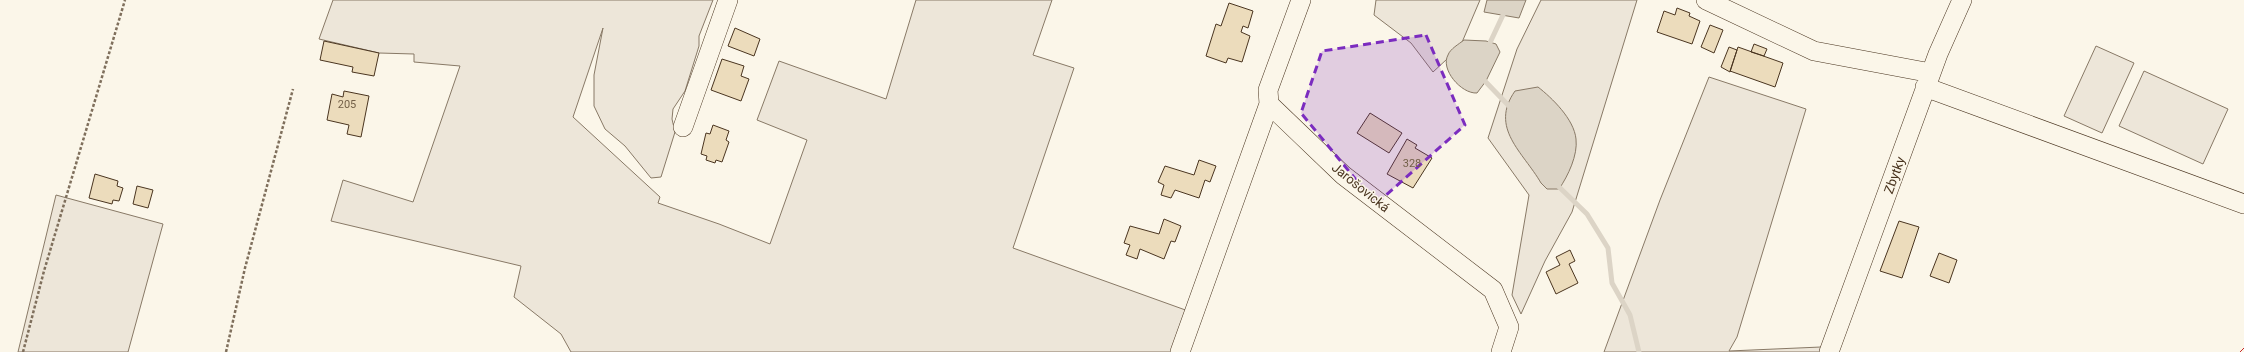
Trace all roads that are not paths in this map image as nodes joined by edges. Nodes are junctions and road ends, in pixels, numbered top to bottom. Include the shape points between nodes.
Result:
1 (728, 0) edge
2 (1301, 0) edge
3 (1706, 0) edge
4 (1962, 0) edge
5 (1928, 80) junction
6 (1269, 104) junction
7 (684, 127) dead end
8 (2244, 204) edge
9 (1180, 352) edge
10 (1501, 352) edge
11 (1829, 352) edge

1 - 7 street
2 - 6 street via 1268,90
3 - 5 street via 1814,51
4 - 5 street, Zbytky
5 - 8 street
5 - 11 street, Zbytky
6 - 9 street
6 - 10 street, Jarošovická via 1343,175 1493,290 1508,327

